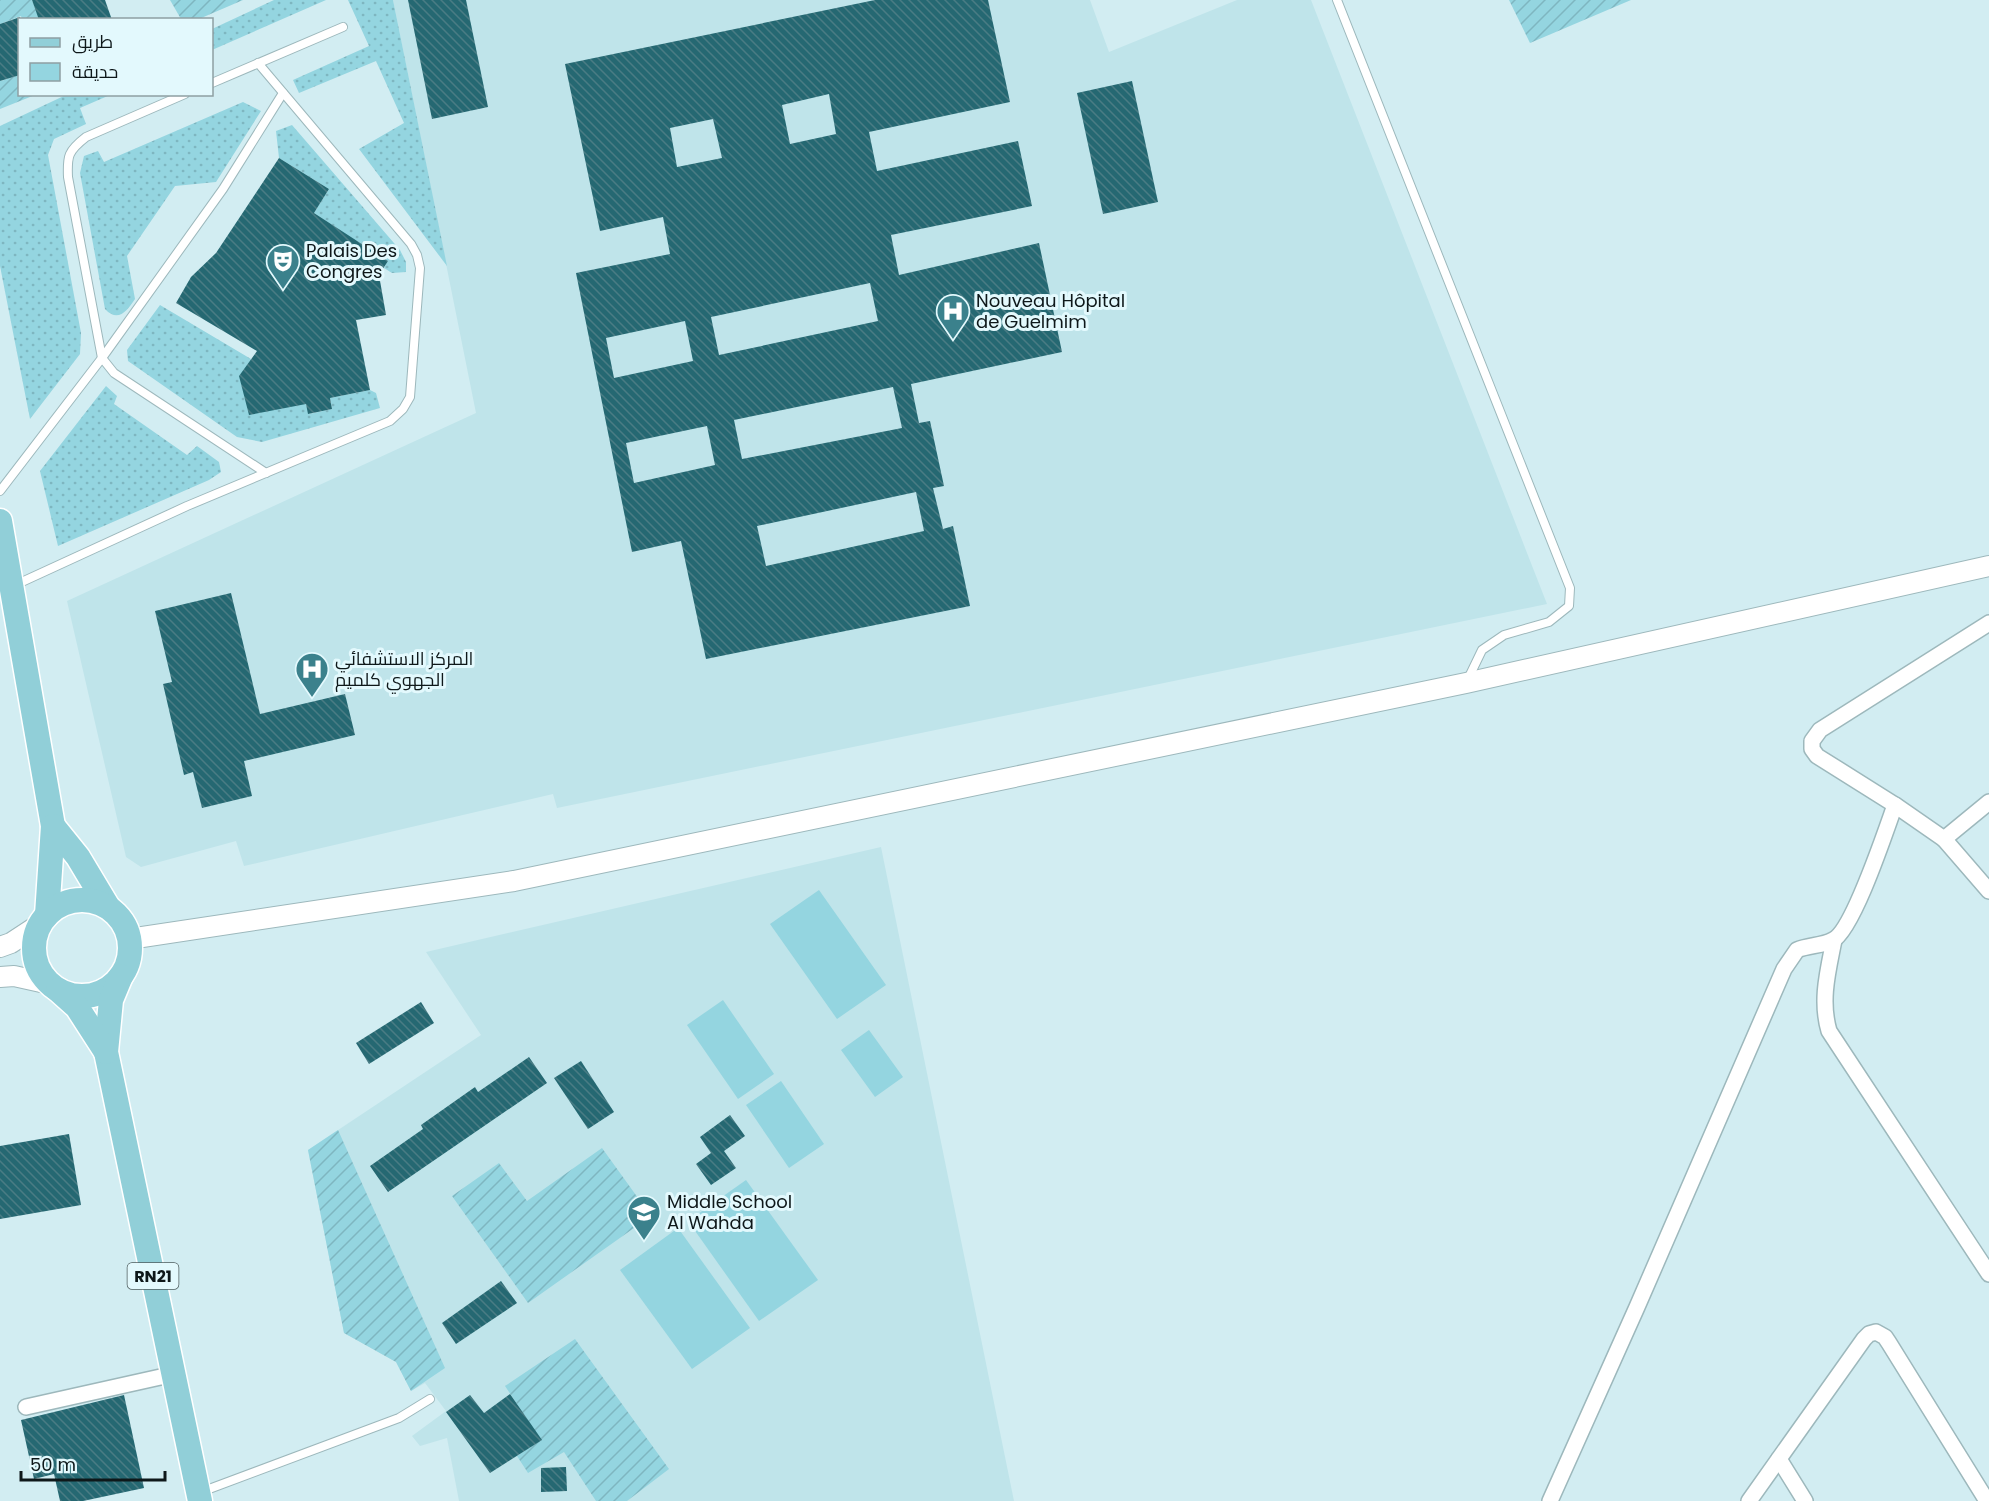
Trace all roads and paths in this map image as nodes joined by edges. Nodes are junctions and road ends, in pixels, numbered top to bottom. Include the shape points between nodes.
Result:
1 (1337, 0) edge
2 (343, 27) dead end
3 (258, 63) junction
4 (213, 83) edge
5 (283, 93) junction
6 (181, 96) edge
7 (102, 358) junction
8 (266, 473) junction
9 (0, 491) edge
10 (0, 521) edge
11 (1989, 566) edge
12 (12, 587) junction
13 (1989, 623) edge
14 (1466, 683) junction
15 (1989, 802) edge
16 (1895, 805) junction
17 (53, 826) junction
18 (1944, 838) junction
19 (1989, 891) edge
20 (108, 907) junction
21 (43, 919) junction
22 (129, 939) junction
23 (1834, 940) junction
24 (0, 947) edge
25 (121, 976) junction
26 (0, 977) edge
27 (54, 987) junction
28 (106, 1052) junction
29 (1989, 1274) edge
30 (174, 1374) junction
31 (430, 1399) dead end
32 (26, 1407) dead end
33 (1779, 1459) junction
34 (200, 1497) edge
35 (1550, 1501) edge
36 (1749, 1501) edge
37 (1805, 1501) edge
38 (1988, 1501) edge

1 - 14 lane via 1570,588 1569,606 1549,622 1504,635 1482,650
2 - 3 lane
3 - 4 lane
3 - 5 lane
5 - 7 lane via 223,189
5 - 8 lane via 411,244 420,268 410,397 403,409 390,420
6 - 7 lane via 86,137 74,146 68,158 68,177
7 - 8 lane via 114,373
7 - 9 lane
8 - 12 lane
10 - 12 main road, RN21
11 - 14 street
12 - 17 main road, RN21
13 - 16 street via 1820,730 1812,741 1817,756
14 - 22 street via 514,880
15 - 18 street
16 - 18 street
16 - 23 street via 1858,900 1843,931
17 - 20 main road, RN21 via 78,857
17 - 21 main road, RN21
18 - 19 street
20 - 21 main road via 81,899 62,904
20 - 22 main road, RN21 via 122,921
21 - 24 street
21 - 27 main road, RN21 via 35,936 34,956 42,974
22 - 25 main road, RN21 via 129,958
23 - 29 street via 1824,996 1829,1031
23 - 35 street via 1797,950 1784,969
25 - 27 main road via 92,995 74,995
25 - 28 main road, RN21 via 111,1000
26 - 27 street via 14,976
27 - 28 main road, RN21 via 77,1007
28 - 30 main road, RN21
30 - 32 street
30 - 34 main road, RN21
31 - 34 lane via 399,1418
33 - 36 street
33 - 37 street
33 - 38 street via 1864,1339 1876,1332 1889,1343

